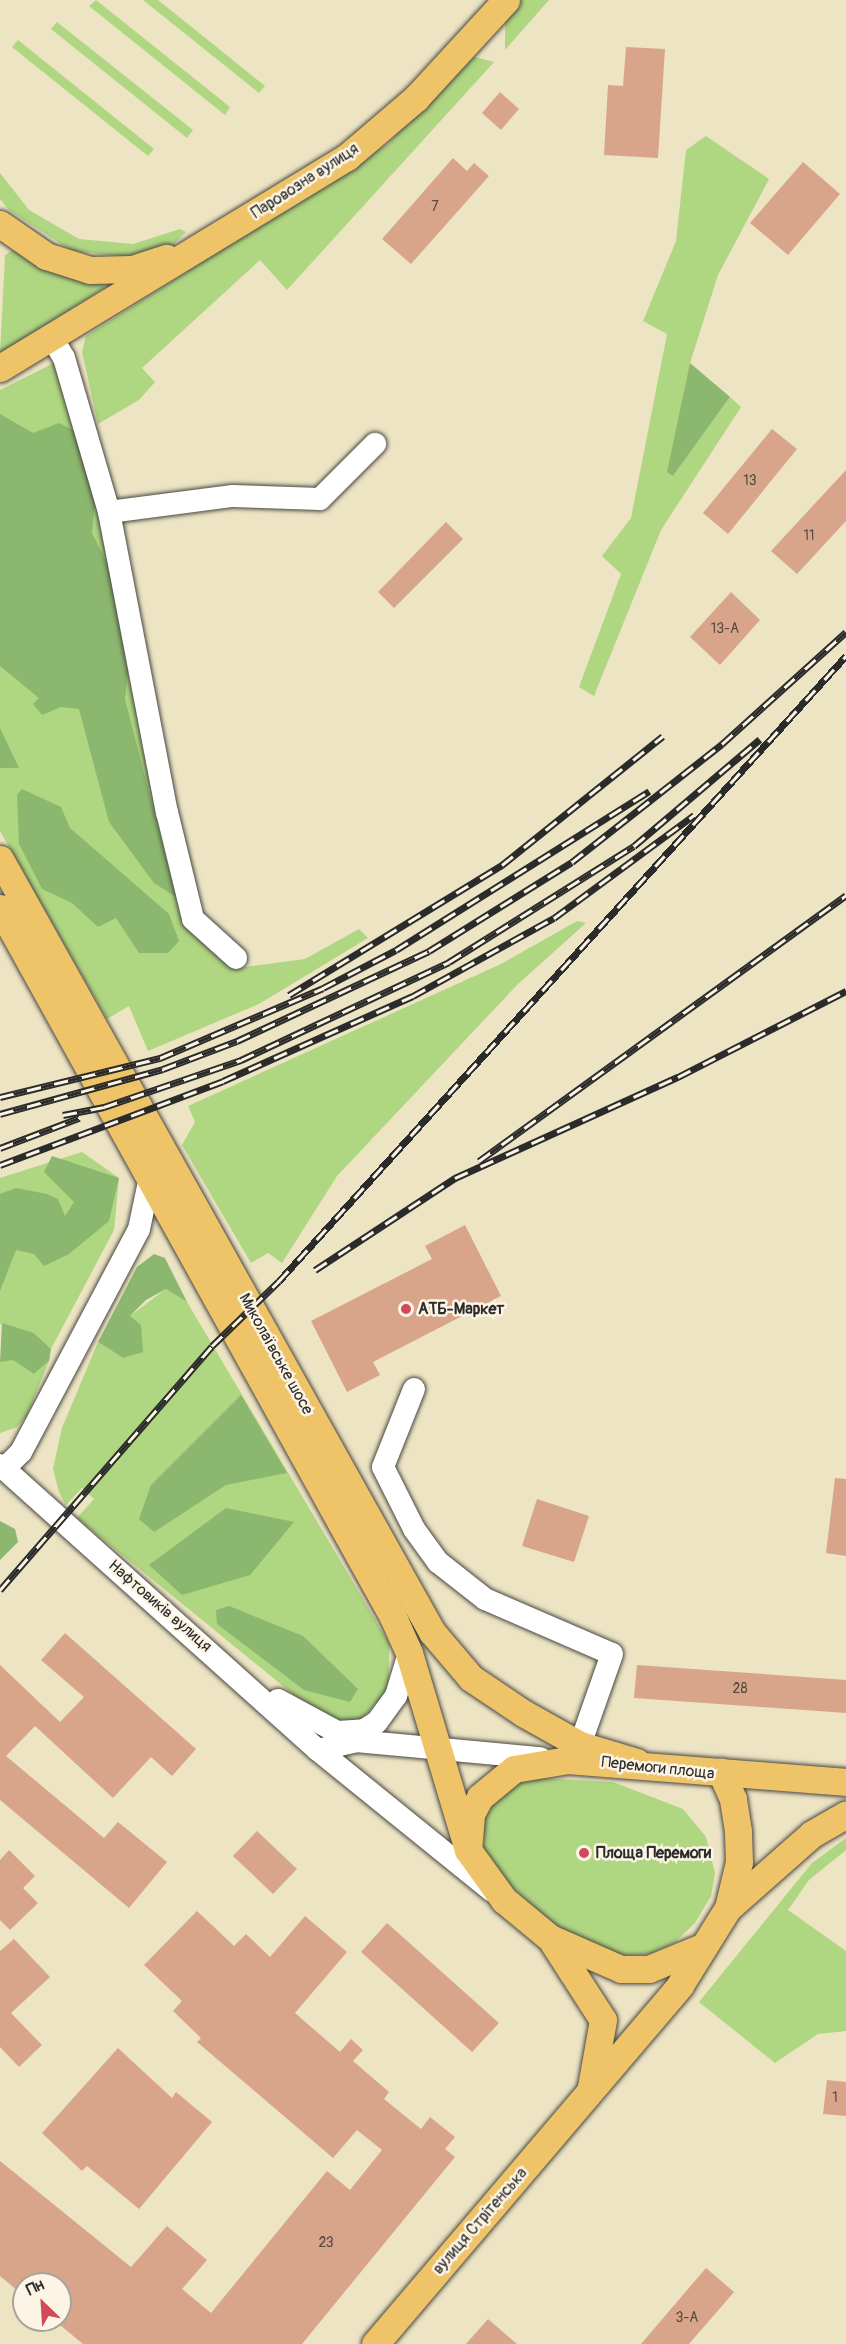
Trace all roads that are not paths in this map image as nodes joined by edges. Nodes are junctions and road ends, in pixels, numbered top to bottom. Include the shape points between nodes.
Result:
1 (506, 0) edge
2 (0, 224) edge
3 (227, 230) junction
4 (52, 338) junction
5 (0, 368) edge
6 (375, 444) dead end
7 (109, 512) junction
8 (0, 859) edge
9 (0, 908) edge
10 (236, 958) dead end
11 (149, 1182) junction
12 (414, 1389) dead end
13 (2, 1467) edge
14 (409, 1653) junction
15 (251, 1685) junction
16 (331, 1732) junction
17 (356, 1742) junction
18 (318, 1750) junction
19 (436, 1751) junction
20 (574, 1753) junction
21 (637, 1762) joint
22 (721, 1772) junction
23 (846, 1782) edge
24 (846, 1814) edge
25 (468, 1850) junction
26 (504, 1900) junction
27 (728, 1908) junction
28 (550, 1938) junction
29 (702, 1947) junction
30 (587, 2099) junction
31 (375, 2344) edge

1 - 3 main road, Паровозна вулиця via 416,98 347,157
2 - 3 main road, Паровозна вулиця via 46,256 110,271 173,256
3 - 4 main road, Паровозна вулиця
4 - 5 main road, Паровозна вулиця
4 - 7 street via 64,358
6 - 7 street via 320,499 233,496
7 - 10 street via 189,904 206,935
8 - 20 main road, Миколаївське шосе via 432,1632 479,1684
9 - 11 main road, Миколаївське шосе
11 - 13 street via 139,1229 21,1452
11 - 14 main road, Миколаївське шосе
12 - 20 street via 383,1467 414,1529 438,1562 485,1599 612,1654
13 - 15 street, Нафтовиків вулиця
14 - 16 street via 396,1696 377,1722 351,1733
14 - 19 main road, Миколаївське шосе
15 - 16 street
15 - 18 street, Нафтовиків вулиця
16 - 17 street
17 - 18 street
17 - 19 street
18 - 26 street, Нафтовиків вулиця
19 - 20 street
19 - 25 main road, Миколаївське шосе
20 - 21 main road, Миколаївське шосе
20 - 25 main road via 514,1769 490,1784 471,1814
21 - 22 main road, Перемоги площа
22 - 23 main road
22 - 27 main road, Перемоги площа via 733,1799 738,1832 739,1862
24 - 27 main road via 812,1834
25 - 26 main road
26 - 28 main road
27 - 29 main road, Перемоги площа
28 - 29 main road via 621,1969 649,1969
28 - 30 main road, вулиця Стрітенська via 603,2020 599,2062
29 - 30 main road, вулиця Стрітенська via 680,1985
30 - 31 main road, вулиця Стрітенська

